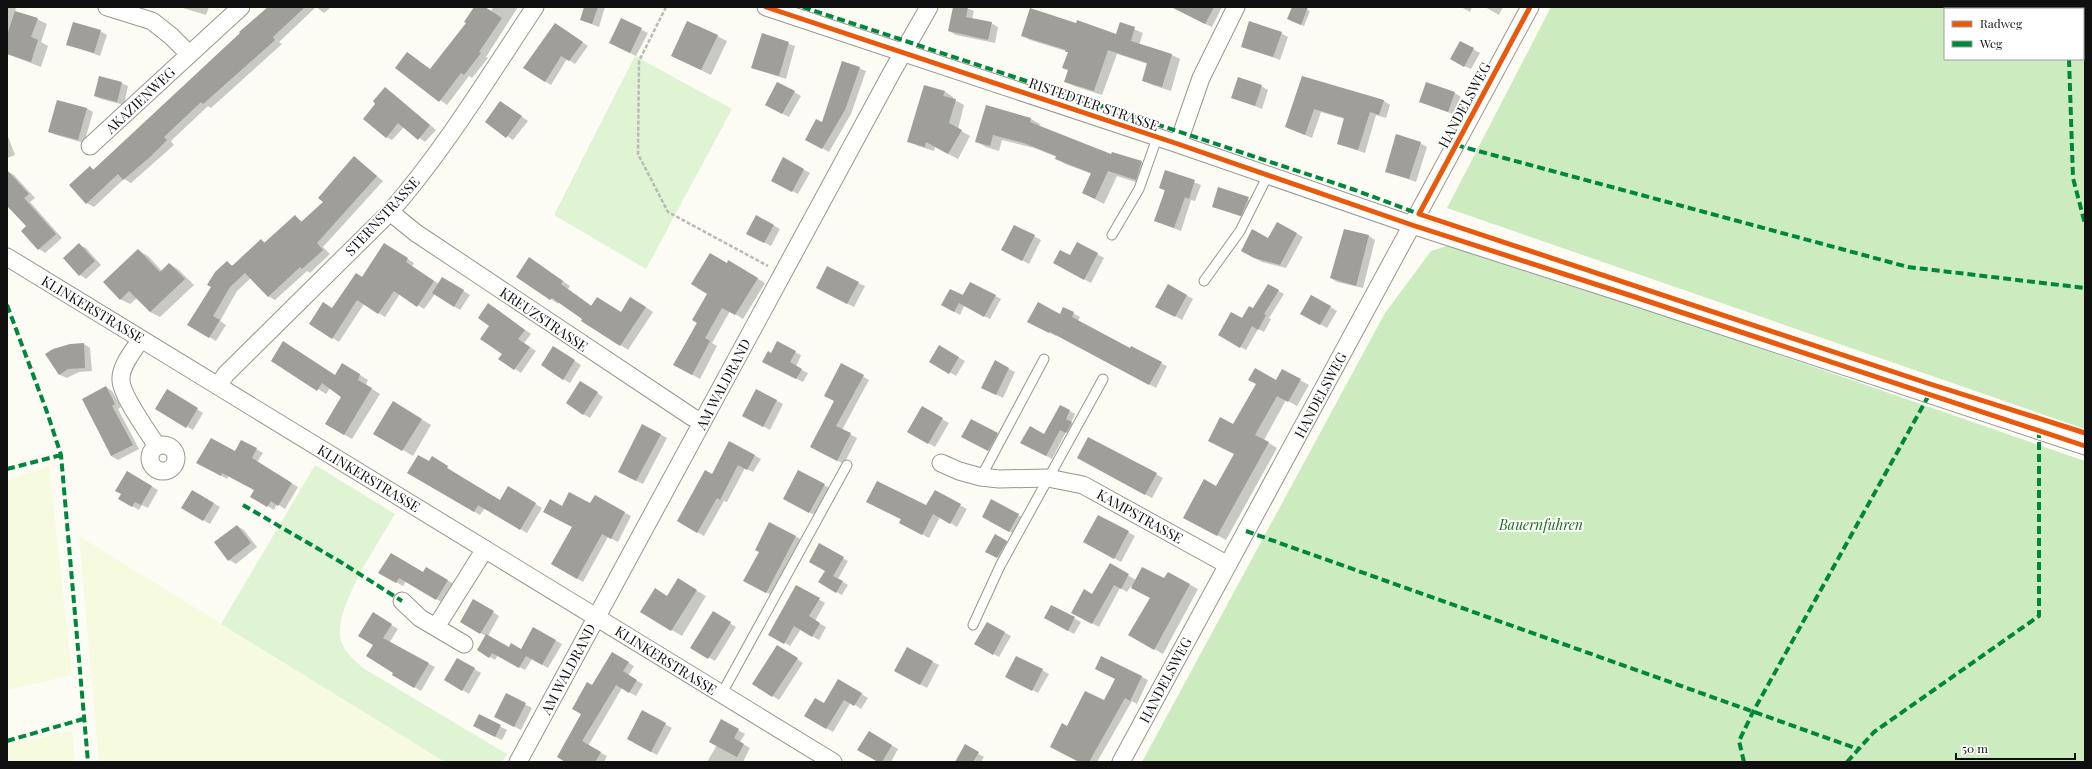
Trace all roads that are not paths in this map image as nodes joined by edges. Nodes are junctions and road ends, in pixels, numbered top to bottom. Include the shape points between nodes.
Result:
1 (108, 7) edge
2 (241, 7) edge
3 (535, 7) edge
4 (766, 7) edge
5 (929, 7) edge
6 (1236, 7) edge
7 (1530, 7) edge
8 (904, 52) junction
9 (189, 54) junction
10 (1157, 138) junction
11 (1178, 144) junction
12 (90, 146) dead end
13 (1268, 175) junction
14 (390, 212) junction
15 (1412, 225) junction
16 (1112, 235) dead end
17 (12, 259) edge
18 (1204, 282) dead end
19 (141, 339) junction
20 (1044, 359) dead end
21 (1103, 379) dead end
22 (218, 386) junction
23 (702, 422) junction
24 (157, 446) dead end
25 (2085, 446) edge
26 (941, 463) dead end
27 (847, 466) dead end
28 (981, 477) junction
29 (1048, 478) junction
30 (484, 549) junction
31 (1228, 565) junction
32 (402, 601) dead end
33 (596, 617) junction
34 (973, 625) dead end
35 (436, 627) junction
36 (464, 644) dead end
37 (722, 695) junction
38 (518, 762) edge
39 (833, 762) edge
40 (1121, 762) edge

1 - 9 street via 152,21 172,36
2 - 9 street, AKAZIENWEG
3 - 14 street, STERNSTRASSE via 454,130
4 - 8 street, RISTEDTER STRASSE
5 - 8 street, AM WALDRAND
6 - 11 street via 1201,78
7 - 15 street, HANDELSWEG
8 - 10 street, RISTEDTER STRASSE
8 - 23 street, AM WALDRAND
9 - 12 street, AKAZIENWEG
10 - 11 street, RISTEDTER STRASSE
10 - 16 lane via 1139,189
11 - 13 street, RISTEDTER STRASSE
13 - 15 street, RISTEDTER STRASSE
13 - 18 lane via 1240,231
14 - 22 street, STERNSTRASSE via 226,374
14 - 23 street, KREUZSTRASSE via 422,237
15 - 25 street, RISTEDTER STRASSE
15 - 31 street, HANDELSWEG
17 - 19 street, KLINKERSTRASSE
19 - 22 street, KLINKERSTRASSE
19 - 24 street via 124,367 121,380 124,392
20 - 28 lane
21 - 29 lane
22 - 30 street, KLINKERSTRASSE
23 - 33 street, AM WALDRAND
26 - 28 street, KAMPSTRASSE
27 - 37 lane, KLINKERSTRASSE
28 - 29 street, KAMPSTRASSE
29 - 31 street, KAMPSTRASSE via 1083,484
29 - 34 lane via 1000,566
30 - 33 street, KLINKERSTRASSE
30 - 35 street
31 - 40 street, HANDELSWEG
32 - 35 street via 420,618
33 - 37 street, KLINKERSTRASSE
33 - 38 street, AM WALDRAND
35 - 36 street
37 - 39 street, KLINKERSTRASSE

